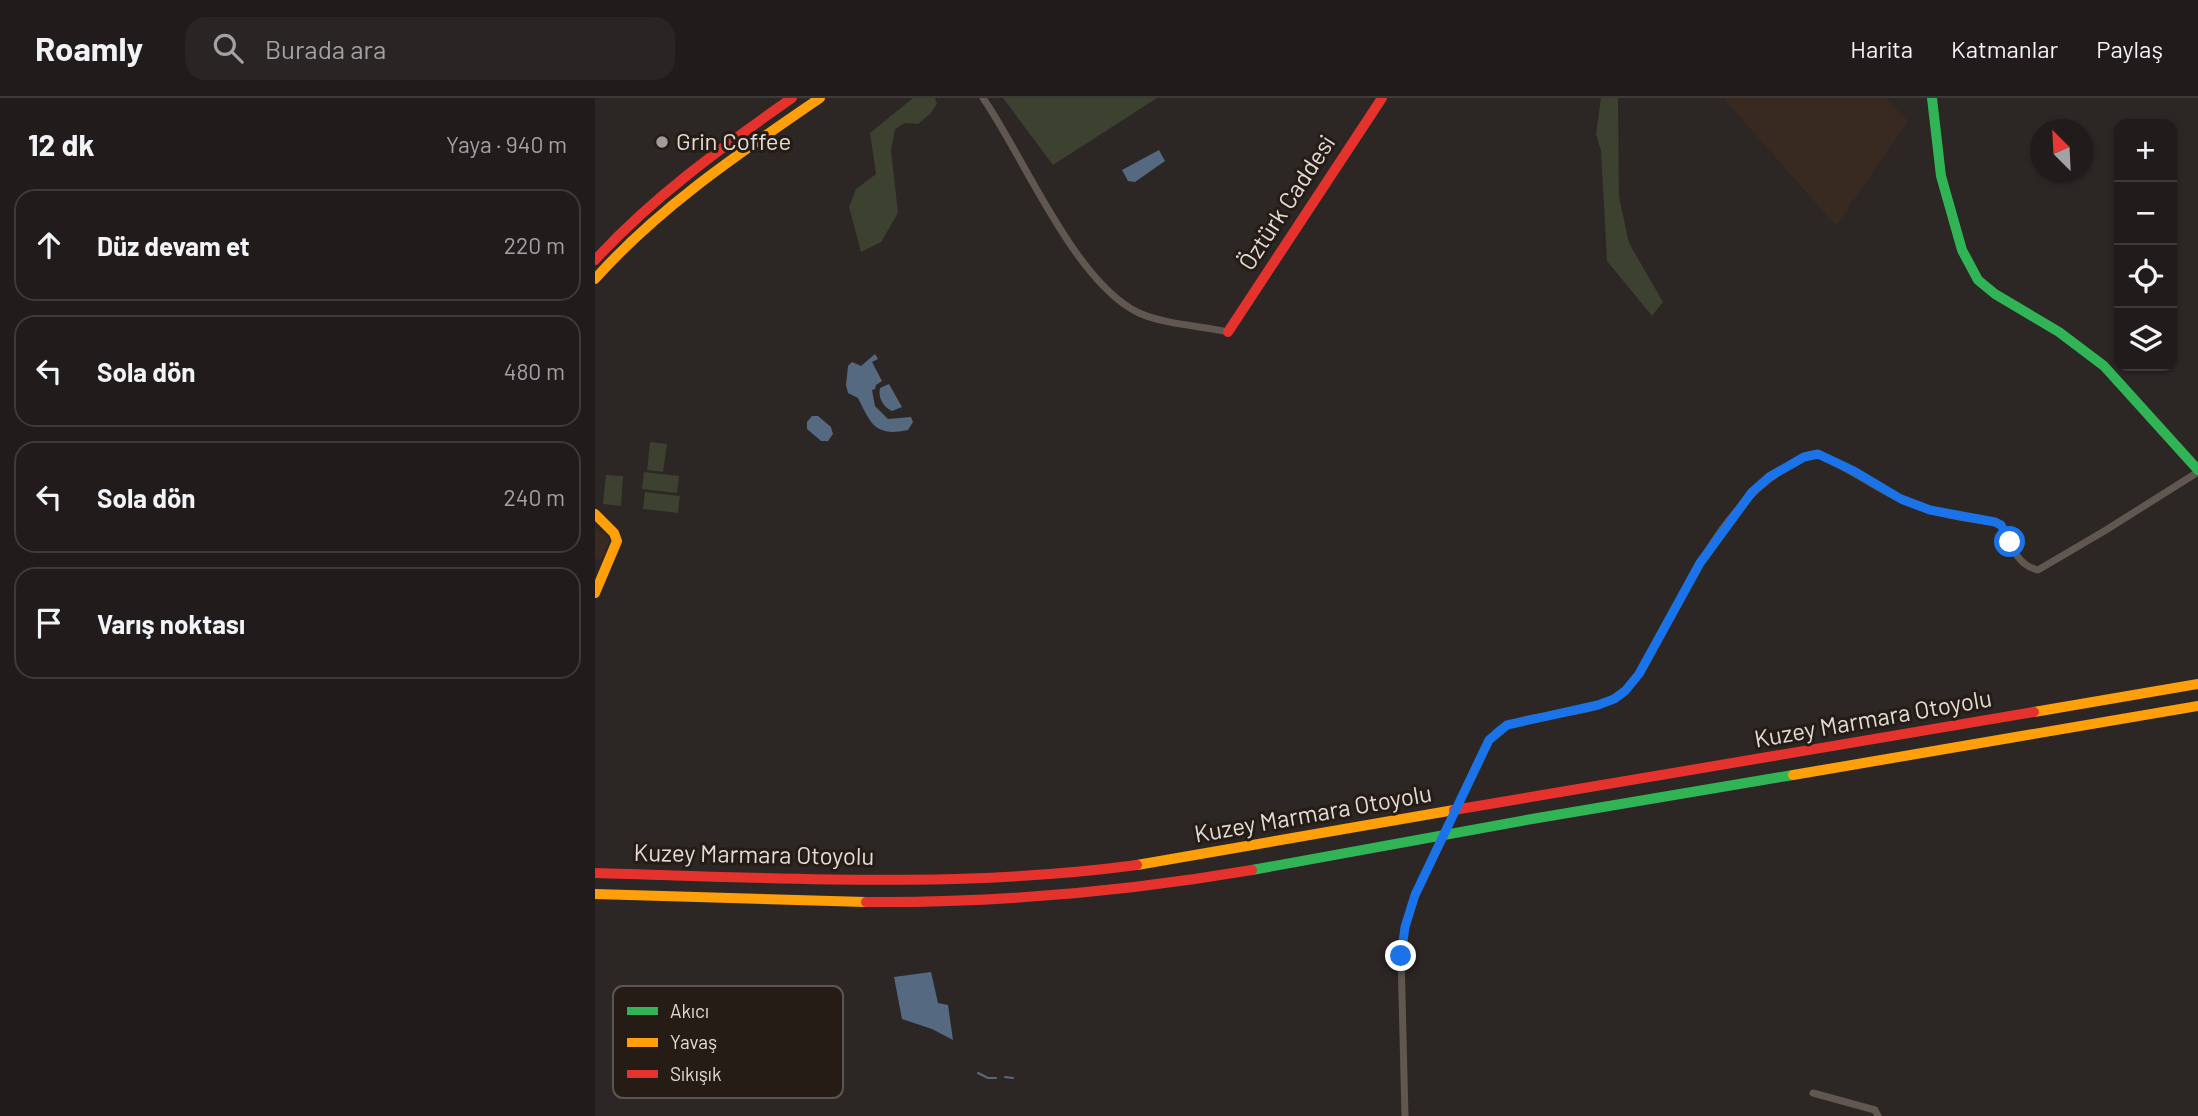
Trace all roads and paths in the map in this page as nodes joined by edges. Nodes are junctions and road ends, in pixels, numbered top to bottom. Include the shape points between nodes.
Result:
1 (792, 98) edge
2 (820, 98) edge
3 (983, 98) edge
4 (1382, 98) edge
5 (1932, 98) edge
6 (763, 119) junction
7 (773, 129) junction
8 (595, 260) edge
9 (595, 279) edge
10 (1228, 332) joint
11 (2198, 471) edge
12 (595, 514) edge
13 (595, 593) edge
14 (2198, 684) edge
15 (2198, 706) edge
16 (595, 873) edge
17 (595, 894) edge
18 (1813, 1093) dead end
19 (1405, 1116) edge
20 (1878, 1116) edge

1 - 6 main road
2 - 7 main road
3 - 10 street via 1081,259 1108,291 1143,314
4 - 10 main road, Öztürk Caddesi
5 - 11 main road via 1941,176 1962,250 1979,280 2104,366
6 - 7 main road
6 - 8 main road via 668,190
7 - 9 main road via 665,209
11 - 19 street, bridge via 2038,570 2021,562 2001,525 1901,499 1818,454 1769,477 1752,492 1700,563 1625,691 1598,705 1507,725 1489,740 1415,895 1405,927 1401,956
12 - 13 main road via 618,541
14 - 16 main road, Kuzey Marmara Otoyolu via 1126,867 945,880
15 - 17 main road, Kuzey Marmara Otoyolu via 1132,888 947,902
18 - 20 street via 1875,1110

